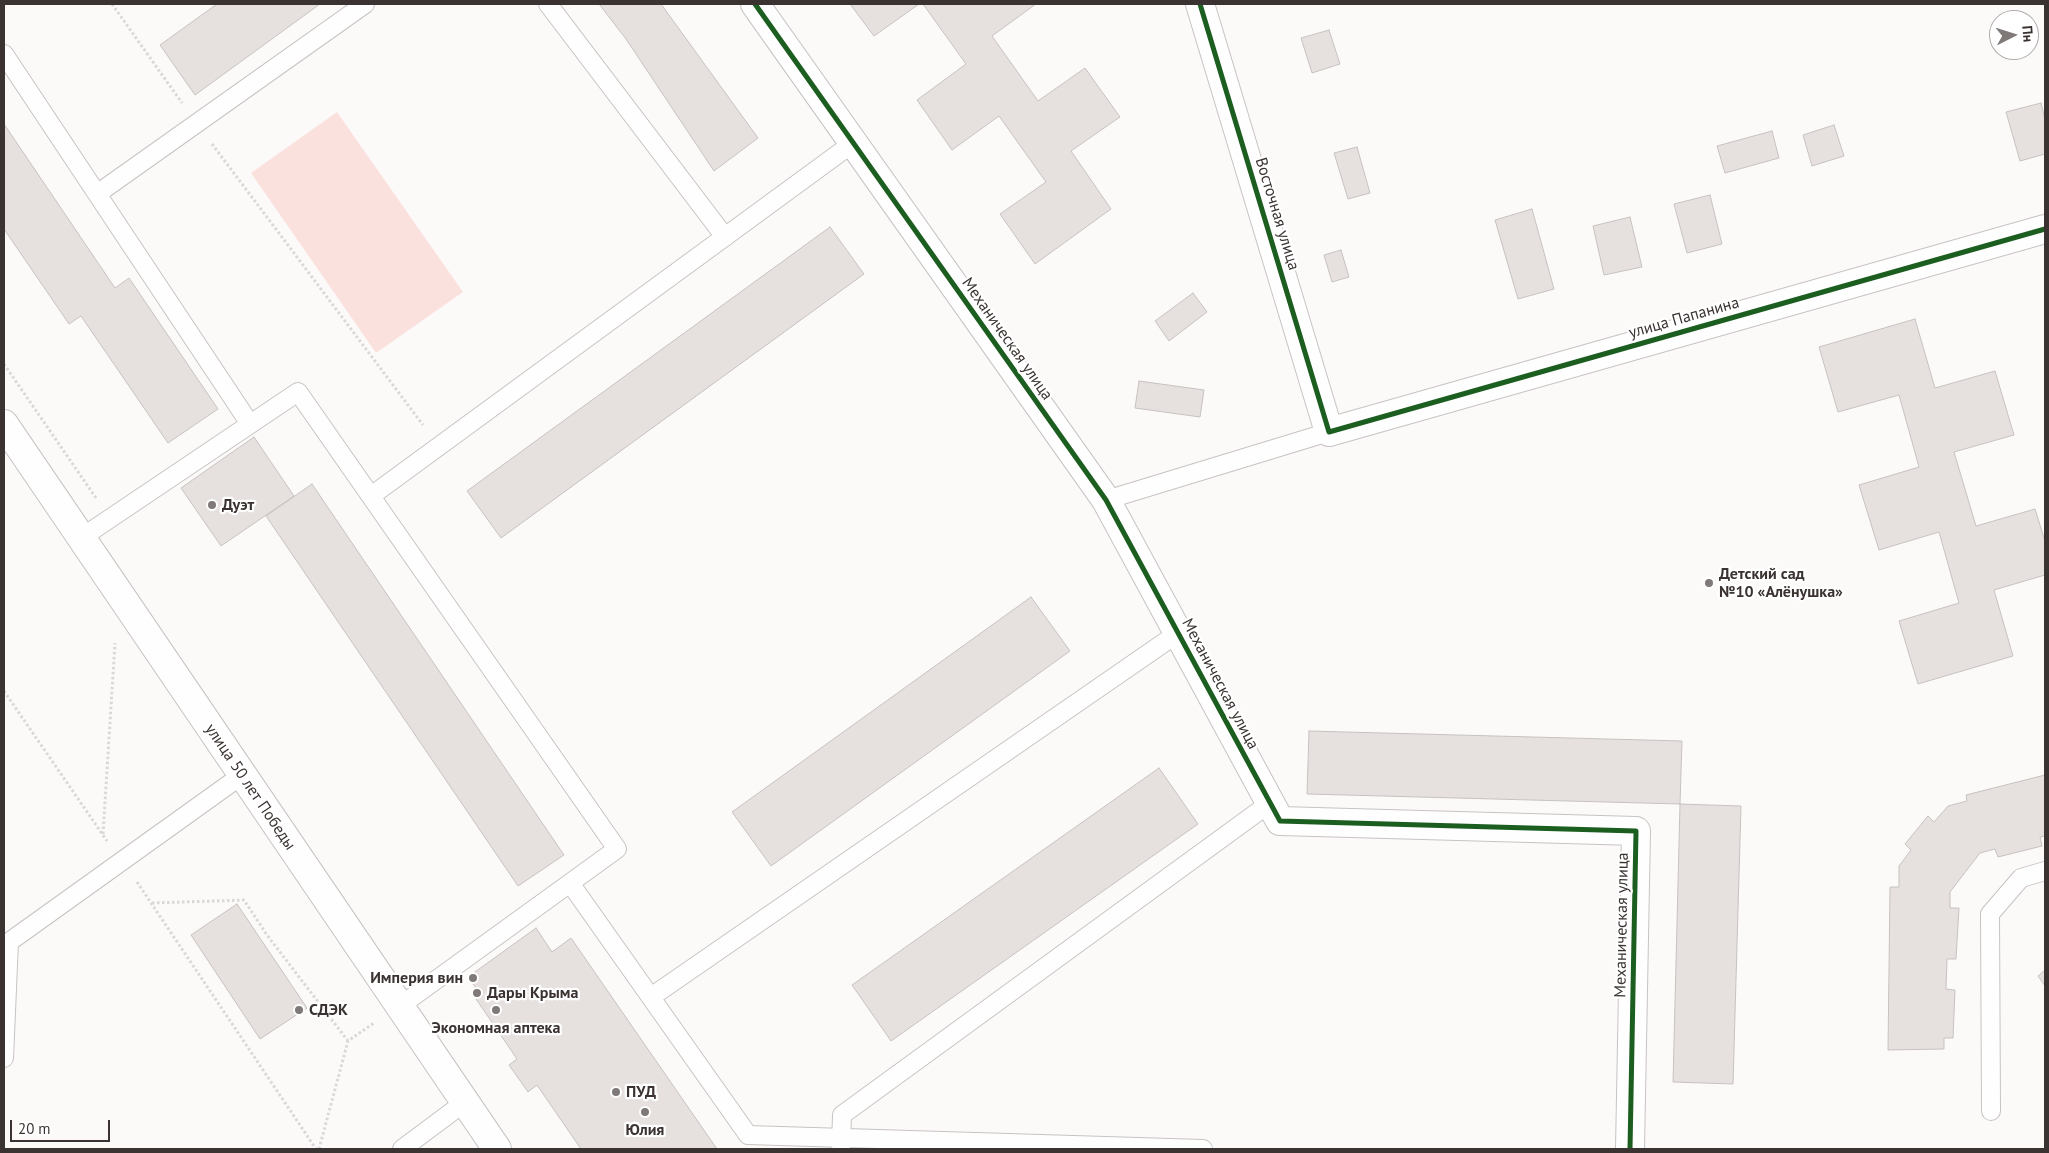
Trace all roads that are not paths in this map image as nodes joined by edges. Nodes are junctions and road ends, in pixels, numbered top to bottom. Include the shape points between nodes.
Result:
1 (365, 4) edge
2 (548, 4) edge
3 (755, 4) edge
4 (1200, 4) edge
5 (4, 54) edge
6 (853, 144) junction
7 (97, 194) junction
8 (2045, 229) edge
9 (725, 238) junction
10 (4, 424) edge
11 (250, 424) junction
12 (1329, 432) junction
13 (371, 496) junction
14 (1106, 500) junction
15 (81, 538) junction
16 (1178, 632) junction
17 (242, 775) junction
18 (1270, 803) junction
19 (2045, 871) edge
20 (570, 883) junction
21 (651, 998) junction
22 (400, 1006) junction
23 (4, 1058) edge
24 (465, 1102) junction
25 (1991, 1111) dead end
26 (841, 1143) edge
27 (402, 1149) edge
28 (497, 1149) edge
29 (1203, 1149) edge
30 (1630, 1149) edge

1 - 7 lane
2 - 9 lane
3 - 6 street, Механическая улица
4 - 12 street, Восточная улица
5 - 7 lane
6 - 9 lane
6 - 14 street, Механическая улица
7 - 11 lane
8 - 12 street, улица Папанина
9 - 13 lane
10 - 15 street, улица 50 лет Победы
11 - 13 lane via 298,392
11 - 15 lane
12 - 14 lane
13 - 20 lane via 617,849
14 - 16 street, Механическая улица
15 - 17 street, улица 50 лет Победы
16 - 18 street, Механическая улица
16 - 21 lane
17 - 22 street, улица 50 лет Победы
17 - 23 lane via 9,942
18 - 26 lane via 842,1115
18 - 30 street, Механическая улица via 1280,822 1636,831
19 - 25 lane via 2021,878 1990,914
20 - 21 lane
20 - 22 lane
21 - 26 lane via 748,1135
22 - 24 street, улица 50 лет Победы
24 - 27 lane
24 - 28 street, улица 50 лет Победы
26 - 29 lane

